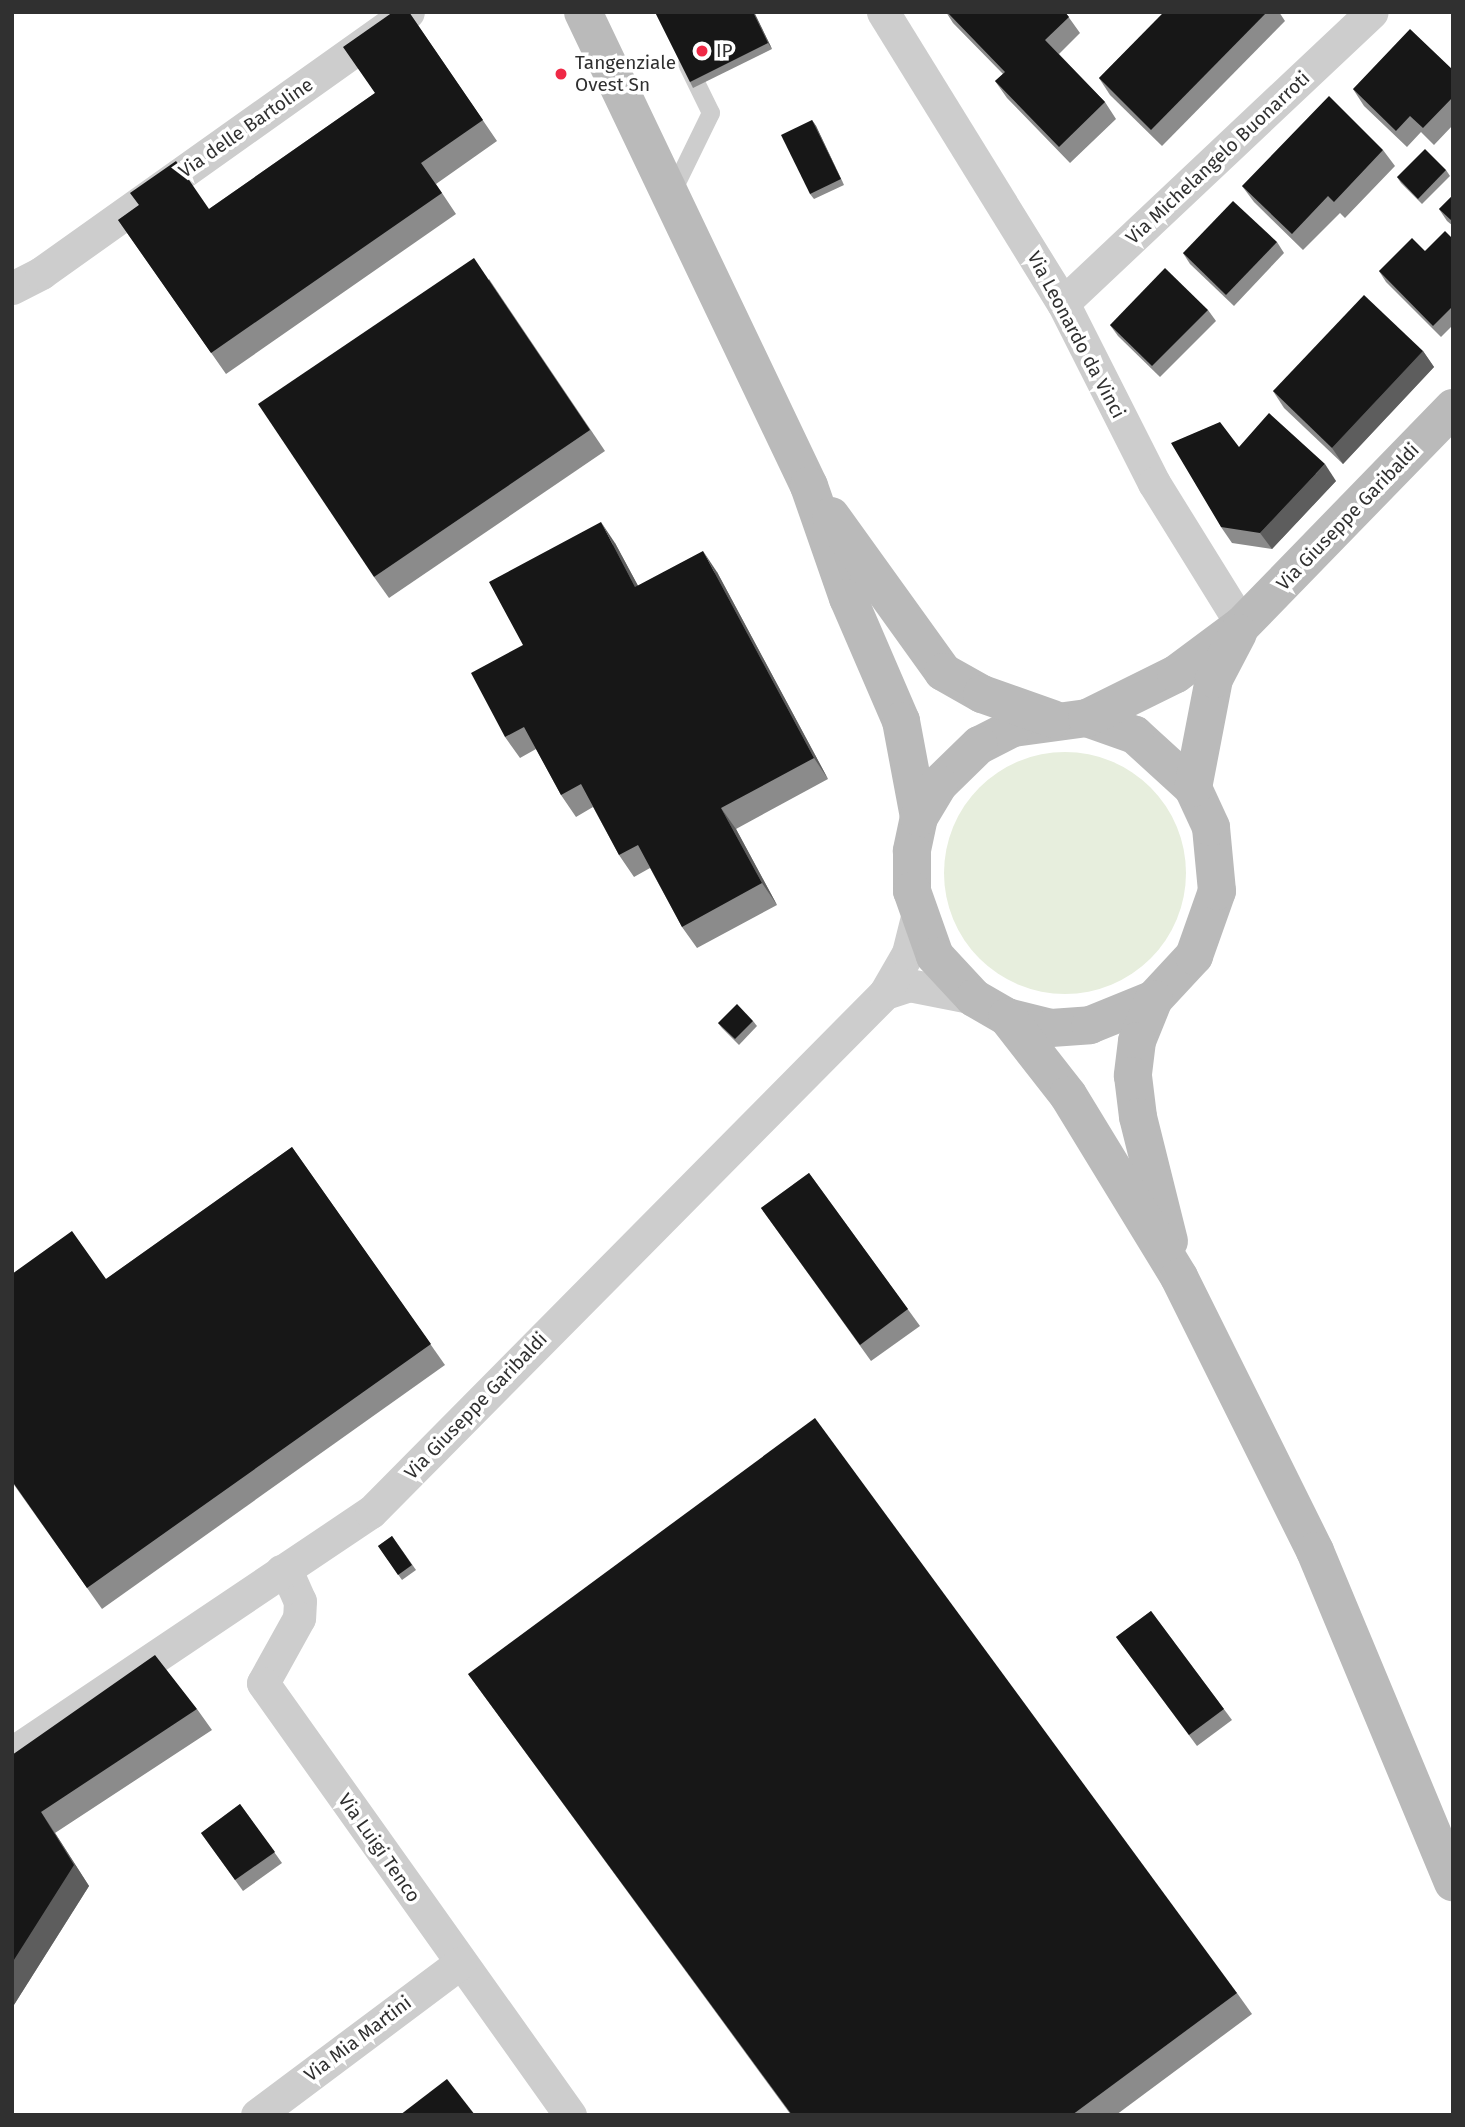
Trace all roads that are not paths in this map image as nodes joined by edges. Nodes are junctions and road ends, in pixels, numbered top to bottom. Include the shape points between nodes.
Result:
1 (408, 12) edge
2 (583, 12) edge
3 (883, 12) edge
4 (1372, 12) edge
5 (678, 46) edge
6 (670, 196) junction
7 (12, 288) edge
8 (1063, 303) junction
9 (1453, 408) edge
10 (809, 486) junction
11 (1242, 625) junction
12 (1070, 719) junction
13 (1193, 788) junction
14 (919, 817) junction
15 (917, 916) junction
16 (885, 993) junction
17 (974, 998) junction
18 (1154, 999) junction
19 (1007, 1017) junction
20 (1179, 1276) junction
21 (281, 1571) junction
22 (12, 1753) edge
23 (1453, 1882) edge
24 (460, 1963) junction
25 (257, 2115) edge
26 (570, 2115) edge

1 - 7 street, Via delle Bartoline via 41,273
2 - 6 main road
3 - 8 street, Via Leonardo da Vinci
4 - 8 street, Via Michelangelo Buonarroti
5 - 6 lane via 711,113
6 - 10 main road
8 - 11 street, Via Leonardo da Vinci via 1154,483
9 - 11 main road, Via Giuseppe Garibaldi
10 - 12 main road via 943,672 982,694
10 - 14 main road via 848,598 901,720 914,767
11 - 12 main road, Via Giuseppe Garibaldi via 1176,674
11 - 13 main road, Via Giuseppe Garibaldi via 1214,679
12 - 13 main road via 1135,735
12 - 14 main road, Via Giuseppe Garibaldi via 1013,728 979,745 939,784
13 - 18 main road via 1211,827 1217,891 1194,956
14 - 15 main road via 912,851
15 - 16 street, Via Giuseppe Garibaldi via 908,953
15 - 17 main road via 935,956
16 - 17 street via 909,985
16 - 21 street, Via Giuseppe Garibaldi via 372,1512
17 - 19 main road
18 - 19 main road via 1090,1025 1051,1028
18 - 20 main road via 1137,1041 1133,1076 1152,1179
19 - 20 main road via 1068,1095
20 - 23 main road via 1315,1552
21 - 22 street, Via Giuseppe Garibaldi
21 - 24 street, Via Luigi Tenco via 290,1578 300,1601 299,1618 263,1683
24 - 25 street, Via Mia Martini
24 - 26 street, Via Luigi Tenco

